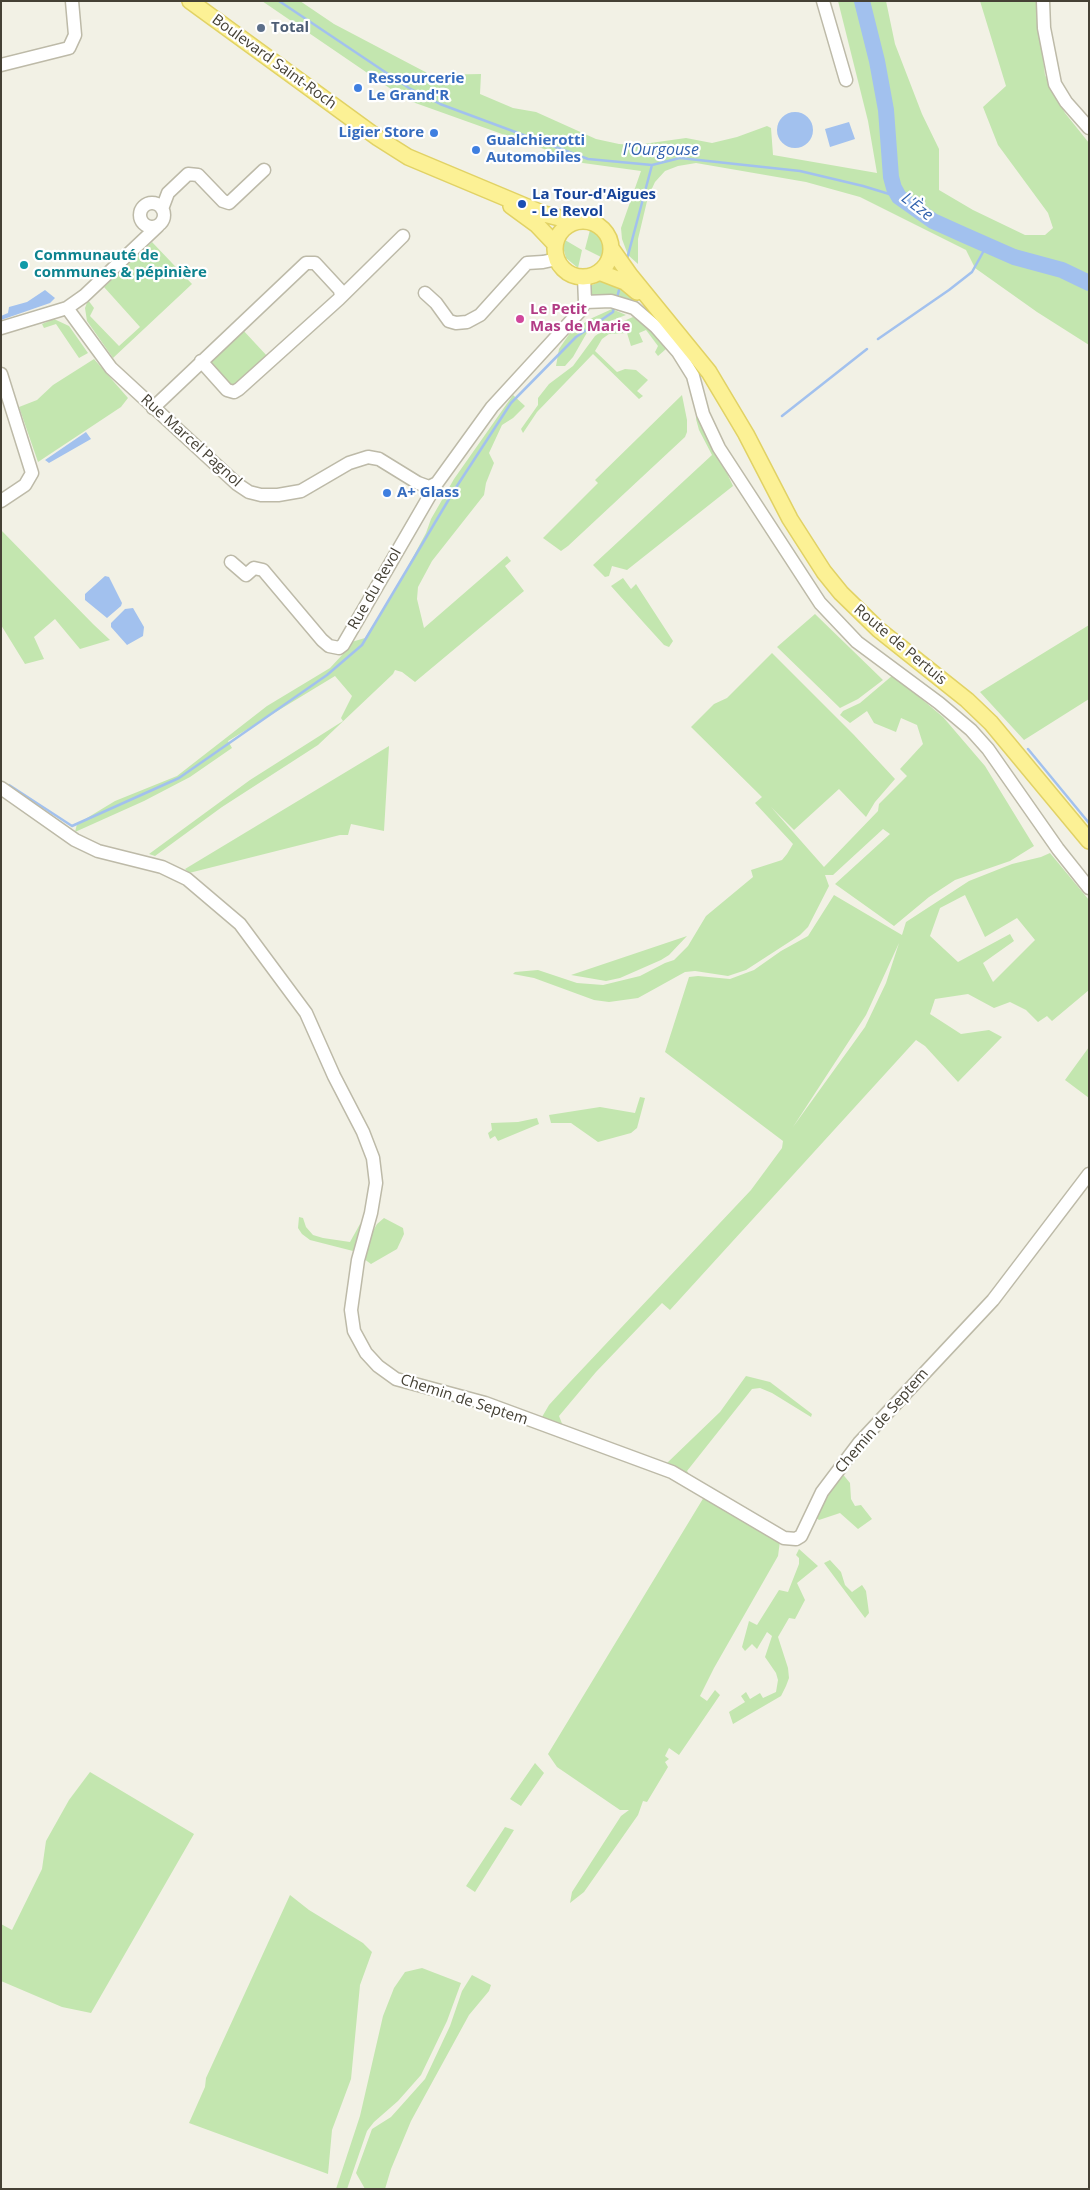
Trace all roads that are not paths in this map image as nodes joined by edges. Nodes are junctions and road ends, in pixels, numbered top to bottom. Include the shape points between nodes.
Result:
1 (72, 1) edge
2 (190, 1) edge
3 (823, 1) edge
4 (1043, 1) edge
5 (1, 65) edge
6 (846, 80) dead end
7 (1089, 128) edge
8 (264, 170) dead end
9 (490, 191) junction
10 (162, 209) junction
11 (575, 222) junction
12 (158, 226) junction
13 (402, 236) dead end
14 (611, 248) junction
15 (556, 252) junction
16 (599, 272) junction
17 (584, 277) junction
18 (425, 293) dead end
19 (341, 297) junction
20 (585, 302) junction
21 (654, 306) junction
22 (67, 308) junction
23 (1, 328) edge
24 (201, 361) junction
25 (1, 374) edge
26 (153, 408) junction
27 (437, 483) junction
28 (1, 502) edge
29 (231, 562) dead end
30 (1, 788) edge
31 (1089, 841) edge
32 (1089, 888) edge
33 (1089, 1174) edge

1 - 5 street via 75,35 71,45 58,52
2 - 9 main road, Boulevard Saint-Roch via 392,148
3 - 6 street
4 - 7 street via 1044,28 1055,84
8 - 10 street via 229,203 223,201 198,175 188,174 168,193
9 - 11 main road, Boulevard Saint-Roch via 544,214
9 - 15 main road, Boulevard Saint-Roch via 537,225
10 - 12 street via 164,216
10 - 12 street via 156,204 148,204 140,212 146,226
11 - 14 main road via 592,222 600,226 610,240
11 - 15 main road via 562,230
12 - 22 street
13 - 19 street
14 - 16 main road via 610,258
14 - 21 main road, Route de Pertuis
15 - 17 main road via 564,270
15 - 18 street via 543,262 527,263 480,315 469,322 449,321
16 - 17 main road
16 - 21 main road, Route de Pertuis via 625,282
17 - 20 street
19 - 24 street via 234,392 227,390
19 - 24 street via 340,290 315,263 308,262
20 - 27 street via 568,326 492,407
20 - 32 street via 617,302 634,308 678,352 693,376 703,414 719,448 820,603 857,642 971,730
21 - 31 main road, Route de Pertuis via 684,339 719,387 790,519 841,593 879,630 960,694 991,723
22 - 23 street
22 - 26 street, Rue Marcel Pagnol via 111,368
24 - 26 street
25 - 28 street via 32,473 25,485
26 - 27 street, Rue Marcel Pagnol via 237,484 256,494 278,496 304,490 349,463 368,457 378,459 424,486 431,487
27 - 29 street, Rue du Revol via 339,648 329,646 262,570 254,568 246,575
30 - 33 street, Chemin de Septem via 75,840 98,851 162,867 187,879 240,924 306,1013 373,1158 376,1183 358,1260 351,1310 354,1331 366,1353 378,1366 396,1379 485,1404 672,1472 784,1538 801,1536 822,1492 859,1443 993,1300

